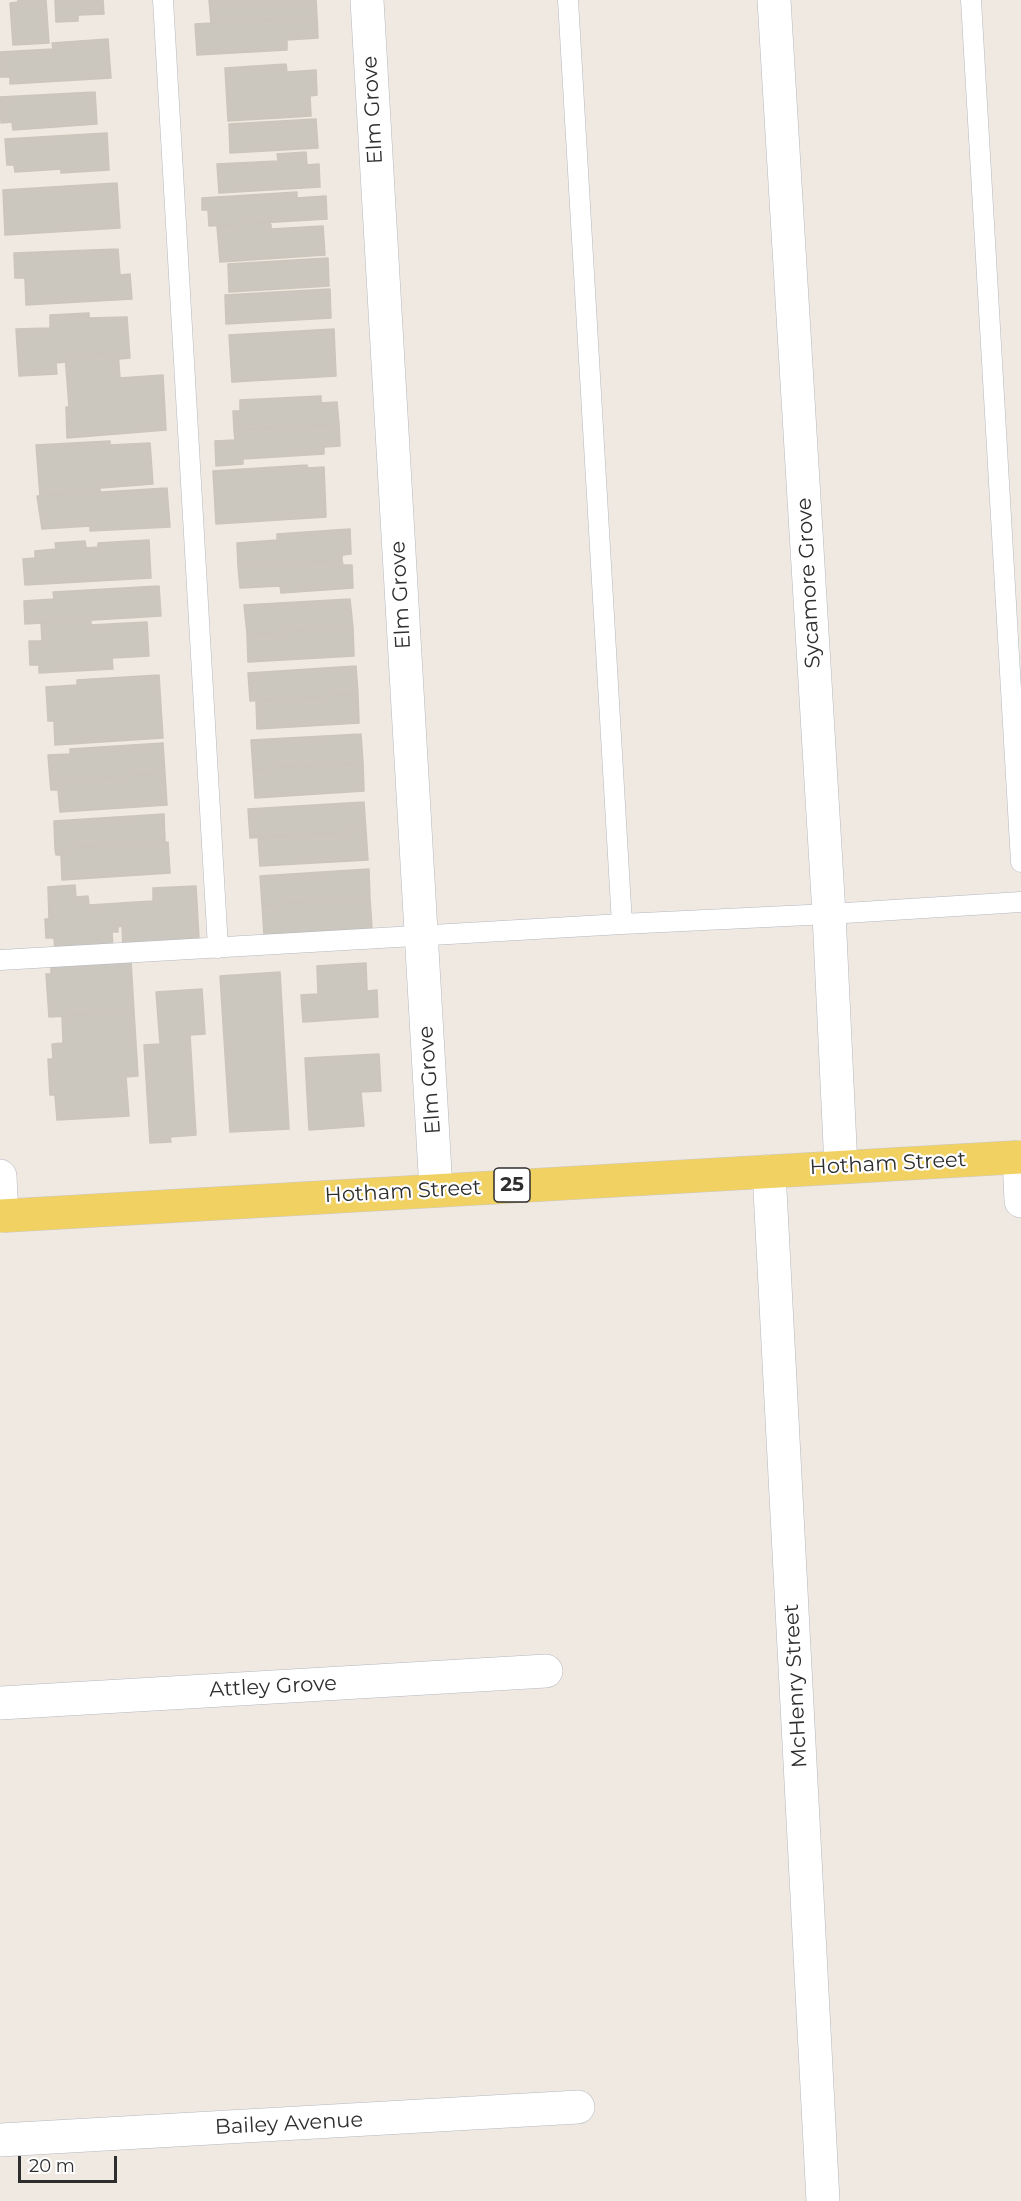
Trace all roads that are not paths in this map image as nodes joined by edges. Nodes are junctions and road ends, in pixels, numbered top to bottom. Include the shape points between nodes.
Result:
1 (163, 0) edge
2 (367, 0) edge
3 (568, 0) edge
4 (774, 0) edge
5 (970, 0) edge
6 (1021, 862) edge
7 (1021, 902) edge
8 (829, 914) junction
9 (622, 924) junction
10 (420, 935) junction
11 (218, 948) junction
12 (0, 960) edge
13 (1020, 1157) edge
14 (841, 1167) junction
15 (769, 1171) junction
16 (0, 1176) edge
17 (436, 1190) junction
18 (1021, 1201) edge
19 (1, 1216) edge
20 (546, 1671) dead end
21 (0, 1703) edge
22 (578, 2108) dead end
23 (0, 2140) edge
24 (823, 2201) edge

1 - 11 lane
2 - 10 street, Elm Grove
3 - 9 lane
4 - 8 street, Sycamore Grove
5 - 6 lane
7 - 8 lane
8 - 9 lane
8 - 14 street, Sycamore Grove
9 - 10 lane
10 - 11 lane
10 - 17 street, Elm Grove
11 - 12 lane
13 - 14 main road, Hotham Street / 25
13 - 18 street
14 - 15 main road, Hotham Street / 25
15 - 17 main road, Hotham Street / 25
15 - 24 street, McHenry Street
16 - 19 street
17 - 19 main road, Hotham Street / 25
20 - 21 street, Attley Grove
22 - 23 street, Bailey Avenue

